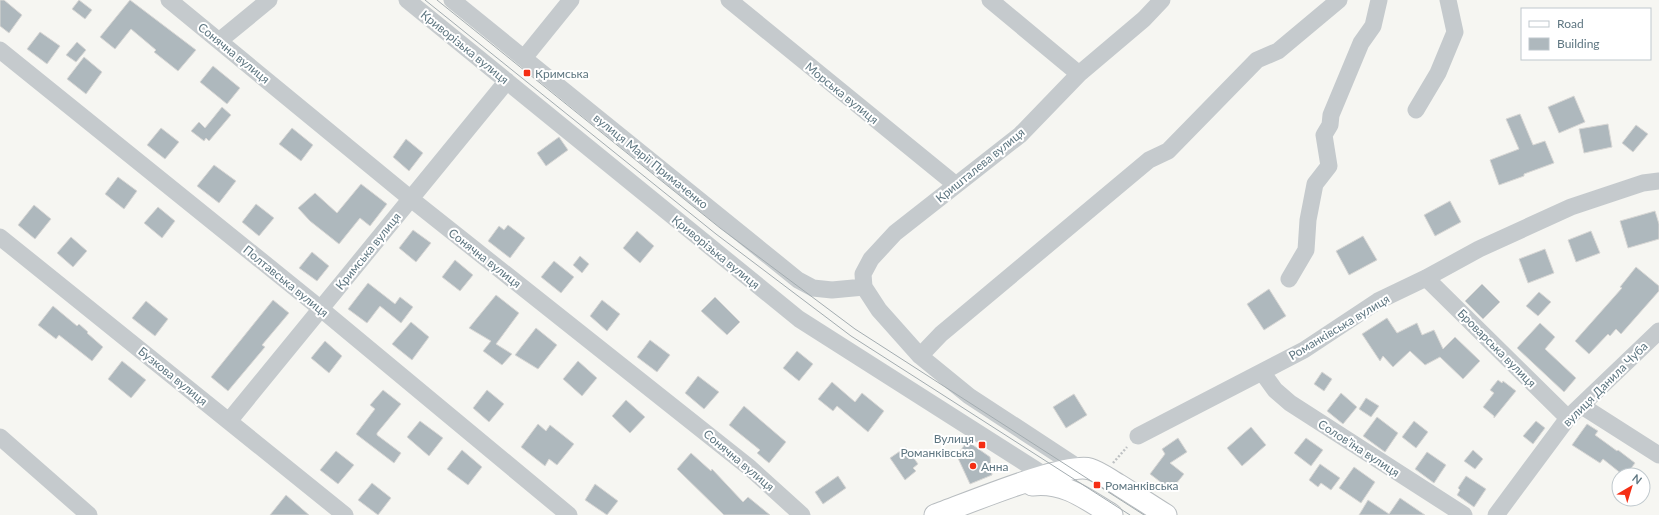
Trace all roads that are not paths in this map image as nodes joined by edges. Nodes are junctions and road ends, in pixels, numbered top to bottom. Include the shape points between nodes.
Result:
1 (169, 0) edge
2 (269, 0) edge
3 (407, 0) edge
4 (452, 0) edge
5 (571, 0) edge
6 (729, 0) edge
7 (990, 0) edge
8 (1162, 0) edge
9 (1339, 0) edge
10 (1379, 0) edge
11 (1448, 0) edge
12 (219, 41) junction
13 (0, 50) edge
14 (524, 58) junction
15 (1079, 74) junction
16 (507, 81) junction
17 (1416, 110) dead end
18 (1659, 181) edge
19 (956, 185) junction
20 (411, 199) junction
21 (0, 236) edge
22 (1426, 278) junction
23 (1290, 279) dead end
24 (864, 287) junction
25 (321, 308) junction
26 (1659, 331) edge
27 (920, 356) junction
28 (1262, 372) junction
29 (1582, 406) junction
30 (1568, 418) junction
31 (230, 421) junction
32 (1138, 436) road end
33 (0, 437) edge
34 (1659, 455) edge
35 (1079, 468) junction
36 (1045, 476) junction
37 (1014, 486) junction
38 (1064, 488) junction
39 (89, 515) edge
40 (345, 515) edge
41 (569, 515) edge
42 (802, 515) edge
43 (935, 515) edge
44 (1112, 515) edge
45 (1166, 515) edge
46 (1464, 515) edge
47 (1496, 515) edge

1 - 12 street, Сонячна вулиця
2 - 12 street
3 - 16 street, Криворізька вулиця
4 - 14 street, вулиця Марії Примаченко
5 - 14 street
6 - 19 street, Морська вулиця
7 - 15 street
8 - 15 street, Кришталева вулиця via 1144,19
9 - 27 street via 1278,50 1257,60 1168,151 1149,160 941,334
10 - 23 street via 1373,26 1361,43 1324,135 1329,166 1315,184 1308,220 1306,250
11 - 17 street via 1455,32 1438,73
12 - 20 street, Сонячна вулиця
13 - 25 street, Полтавська вулиця
14 - 24 street, вулиця Марії Примаченко via 798,280 813,288 832,290
15 - 19 street, Кришталева вулиця via 1020,135
16 - 20 street, Кримська вулиця
16 - 36 street, Криворізька вулиця via 799,319
18 - 22 street, Романківська вулиця via 1643,183 1571,207 1480,249
19 - 24 street, Кришталева вулиця via 885,243 871,259 863,274
20 - 25 street, Кримська вулиця
20 - 42 street, Сонячна вулиця via 750,468
21 - 31 street, Бузкова вулиця
22 - 28 street, Романківська вулиця via 1378,301 1304,350
22 - 30 street, Броварська вулиця
24 - 27 street via 879,310
25 - 31 street, Кримська вулиця
25 - 41 street, Полтавська вулиця
26 - 29 street, вулиця Данила Чуба
27 - 35 street via 970,396
28 - 32 street, Романківська вулиця
28 - 46 street, Соловʼїна вулиця via 1275,390 1290,403
29 - 30 street, вулиця Данила Чуба
29 - 34 street
30 - 47 street, вулиця Данила Чуба
31 - 40 street, Бузкова вулиця
33 - 39 street
35 - 36 main road
35 - 45 main road via 1102,475
36 - 37 main road
36 - 38 street, Криворізька вулиця
37 - 38 main road, Криворізька вулиця via 1045,483
37 - 43 main road
38 - 44 main road, Криворізька вулиця

